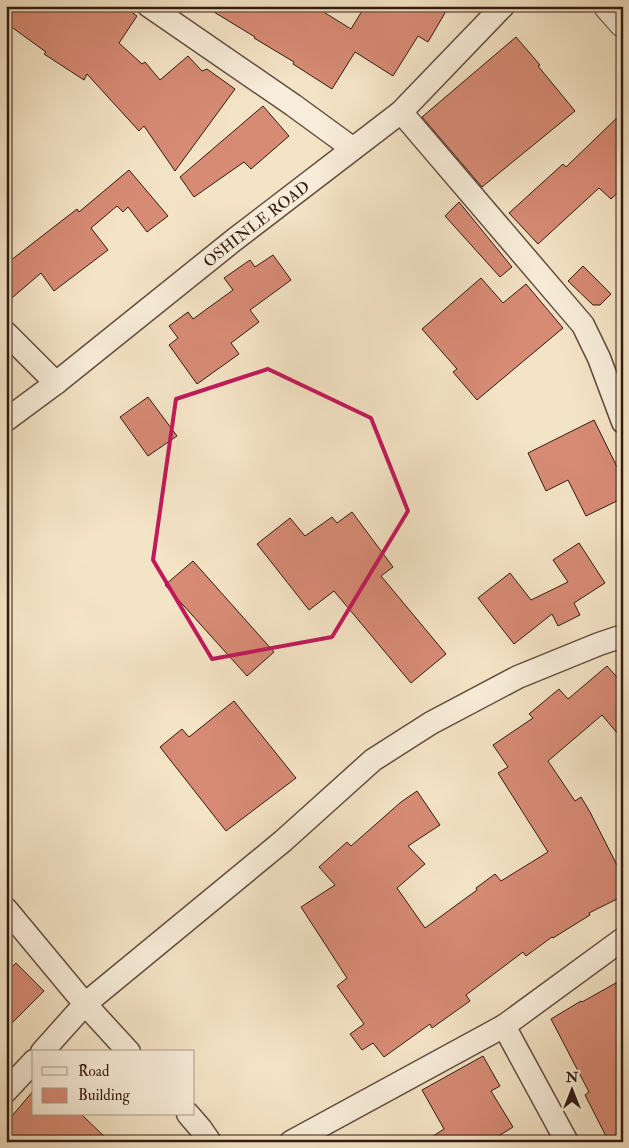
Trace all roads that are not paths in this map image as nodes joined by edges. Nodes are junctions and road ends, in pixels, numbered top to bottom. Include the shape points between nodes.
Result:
1 (149, 6) edge
2 (515, 6) edge
3 (608, 6) edge
4 (499, 12) edge
5 (623, 23) edge
6 (401, 112) junction
7 (352, 148) junction
8 (6, 333) edge
9 (56, 383) junction
10 (6, 420) edge
11 (623, 422) edge
12 (623, 636) edge
13 (6, 909) edge
14 (623, 939) edge
15 (85, 1004) junction
16 (504, 1026) junction
17 (44, 1050) edge
18 (128, 1050) edge
19 (32, 1063) edge
20 (6, 1091) edge
21 (190, 1116) edge
22 (210, 1142) edge
23 (291, 1142) edge
24 (567, 1142) edge

1 - 7 street
2 - 4 street, OSHINLE ROAD
3 - 5 street
4 - 6 street, OSHINLE ROAD
6 - 7 street, OSHINLE ROAD
6 - 11 street via 583,324
7 - 9 street, OSHINLE ROAD
8 - 9 street
9 - 10 street, OSHINLE ROAD
12 - 15 street via 518,677 431,723 373,760 283,841
13 - 15 street
14 - 16 street
15 - 17 street
15 - 18 street
16 - 23 street
16 - 24 street
19 - 20 street
21 - 22 street

